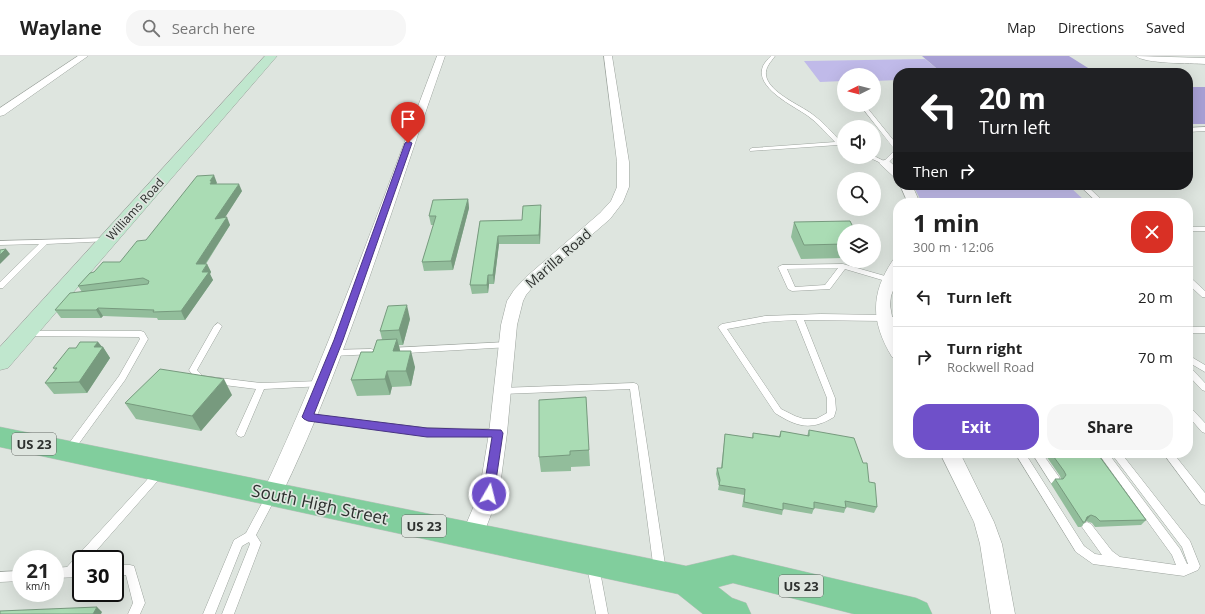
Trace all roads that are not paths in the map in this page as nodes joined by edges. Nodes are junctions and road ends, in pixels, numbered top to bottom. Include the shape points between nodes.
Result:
1 (84, 56) edge
2 (271, 56) edge
3 (441, 56) edge
4 (608, 56) edge
5 (773, 56) edge
6 (1141, 56) edge
7 (1205, 61) edge
8 (868, 112) edge
9 (0, 113) edge
10 (1205, 129) edge
11 (1193, 130) edge
12 (837, 140) edge
13 (837, 144) edge
14 (893, 144) edge
15 (752, 150) dead end
16 (893, 155) edge
17 (881, 161) edge
18 (885, 163) junction
19 (893, 170) edge
20 (1088, 190) edge
21 (1096, 198) edge
22 (1193, 229) edge
23 (1205, 229) edge
24 (107, 240) junction
25 (45, 242) junction
26 (0, 243) edge
27 (843, 266) joint
28 (850, 268) edge
29 (893, 274) edge
30 (890, 280) junction
31 (1193, 284) edge
32 (0, 286) edge
33 (1205, 295) edge
34 (799, 318) junction
35 (891, 320) edge
36 (218, 326) dead end
37 (1193, 330) edge
38 (1205, 330) edge
39 (25, 334) junction
40 (893, 342) edge
41 (507, 346) junction
42 (333, 354) junction
43 (1193, 360) edge
44 (1193, 361) edge
45 (0, 362) edge
46 (1205, 362) edge
47 (1205, 369) edge
48 (1193, 375) edge
49 (320, 384) junction
50 (261, 386) junction
51 (1205, 388) edge
52 (503, 391) junction
53 (1193, 416) edge
54 (308, 417) junction
55 (1205, 429) edge
56 (241, 433) dead end
57 (498, 433) junction
58 (0, 437) edge
59 (68, 451) junction
60 (952, 458) edge
61 (1023, 458) edge
62 (1041, 458) edge
63 (1107, 458) edge
64 (1120, 458) edge
65 (1172, 458) edge
66 (160, 471) junction
67 (1055, 480) edge
68 (272, 494) junction
69 (1205, 501) edge
70 (1087, 527) dead end
71 (250, 536) junction
72 (472, 536) junction
73 (91, 550) edge
74 (593, 562) junction
75 (1118, 563) junction
76 (124, 570) edge
77 (1184, 571) junction
78 (12, 576) edge
79 (0, 577) edge
80 (674, 578) junction
81 (134, 614) edge
82 (209, 614) edge
83 (228, 614) edge
84 (602, 614) edge
85 (735, 614) edge
86 (916, 614) edge
87 (1003, 614) edge

1 - 9 street
2 - 24 main road, Williams Road
3 - 42 street
4 - 41 street, Marilla Road via 623,162 624,180 621,194 605,216 519,293 509,325
5 - 12 lane via 764,72 764,79 769,86
6 - 7 street via 1166,60
8 - 14 lane
10 - 11 lane
13 - 15 lane
16 - 18 lane
17 - 18 lane
18 - 19 street
20 - 21 lane
22 - 23 lane
24 - 25 lane
24 - 39 main road, Williams Road via 61,300
25 - 26 lane
25 - 32 lane
27 - 27 lane via 812,266 782,267 792,289 826,287
28 - 30 lane
29 - 30 street
30 - 35 street via 883,298
31 - 33 lane
34 - 34 lane via 764,319 722,327 778,411 800,422 821,422 831,416 831,398
34 - 35 lane
35 - 40 street via 888,332
36 - 50 lane via 193,370 200,379
37 - 38 lane
39 - 45 main road, Williams Road
39 - 59 lane via 141,334 144,339 122,378
41 - 42 lane
41 - 52 street, Marilla Road
42 - 49 street
43 - 46 lane
44 - 47 lane
48 - 51 lane
49 - 50 lane
49 - 54 street
50 - 56 lane
52 - 57 street, Marilla Road
52 - 80 lane via 634,386
53 - 55 lane
54 - 57 lane via 427,432
54 - 68 street
57 - 72 street, Marilla Road via 489,494
58 - 59 main road, South High Street / US 23
59 - 66 main road, South High Street / US 23
60 - 87 street via 984,522
61 - 75 lane via 1080,549 1093,559
62 - 67 lane
63 - 77 lane via 1176,552
64 - 77 lane via 1186,544 1194,566
65 - 69 lane
66 - 68 main road, South High Street / US 23
66 - 73 lane
68 - 71 lane
68 - 72 main road, South High Street / US 23
70 - 75 lane via 1108,555
71 - 82 lane via 238,543
71 - 83 lane via 256,543
72 - 74 main road, South High Street / US 23
74 - 80 main road, South High Street / US 23
74 - 84 lane
75 - 77 lane
76 - 81 lane via 130,570 139,603
78 - 79 lane
80 - 85 main road, South High Street / US 23 via 725,612
80 - 86 main road, South High Street / US 23 via 733,570

